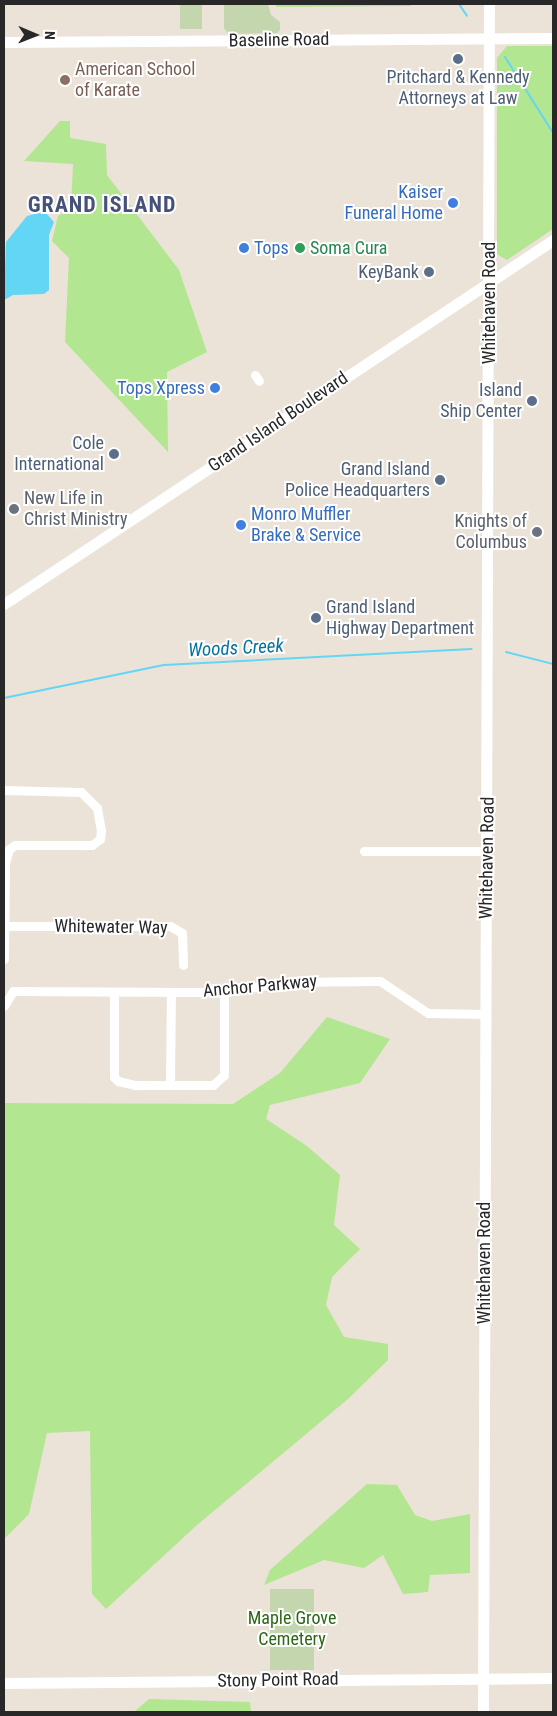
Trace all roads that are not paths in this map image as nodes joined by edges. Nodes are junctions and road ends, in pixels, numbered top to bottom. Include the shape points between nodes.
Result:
1 (489, 4) edge
2 (489, 38) junction
3 (553, 38) edge
4 (4, 42) edge
5 (553, 240) edge
6 (489, 280) junction
7 (4, 604) edge
8 (4, 790) edge
9 (487, 850) junction
10 (364, 851) dead end
11 (6, 926) junction
12 (4, 959) edge
13 (184, 965) dead end
14 (114, 992) junction
15 (171, 992) junction
16 (224, 992) junction
17 (4, 1006) edge
18 (485, 1014) junction
19 (170, 1085) junction
20 (483, 1678) junction
21 (553, 1678) edge
22 (4, 1683) edge
23 (483, 1712) edge

1 - 2 street, Whitehaven Road
2 - 3 street, Baseline Road
2 - 4 street, Baseline Road
2 - 6 street, Whitehaven Road
5 - 6 street, Grand Island Boulevard
6 - 7 street, Grand Island Boulevard
6 - 9 street, Whitehaven Road
8 - 11 street via 81,792 92,800 101,822 100,839 92,845 15,845 8,849 5,863
9 - 10 street
9 - 18 street, Whitehaven Road
11 - 12 street
11 - 13 street, Whitewater Way via 170,926 182,933
14 - 15 street, Anchor Parkway
14 - 17 street, Anchor Parkway via 13,991
14 - 19 street via 114,1077 124,1083
15 - 16 street, Anchor Parkway
15 - 19 street
16 - 18 street, Anchor Parkway via 283,982 380,981 428,1013
16 - 19 street via 224,1075 213,1085
18 - 20 street, Whitehaven Road
20 - 21 street, Stony Point Road
20 - 22 street, Stony Point Road
20 - 23 street, Whitehaven Road

